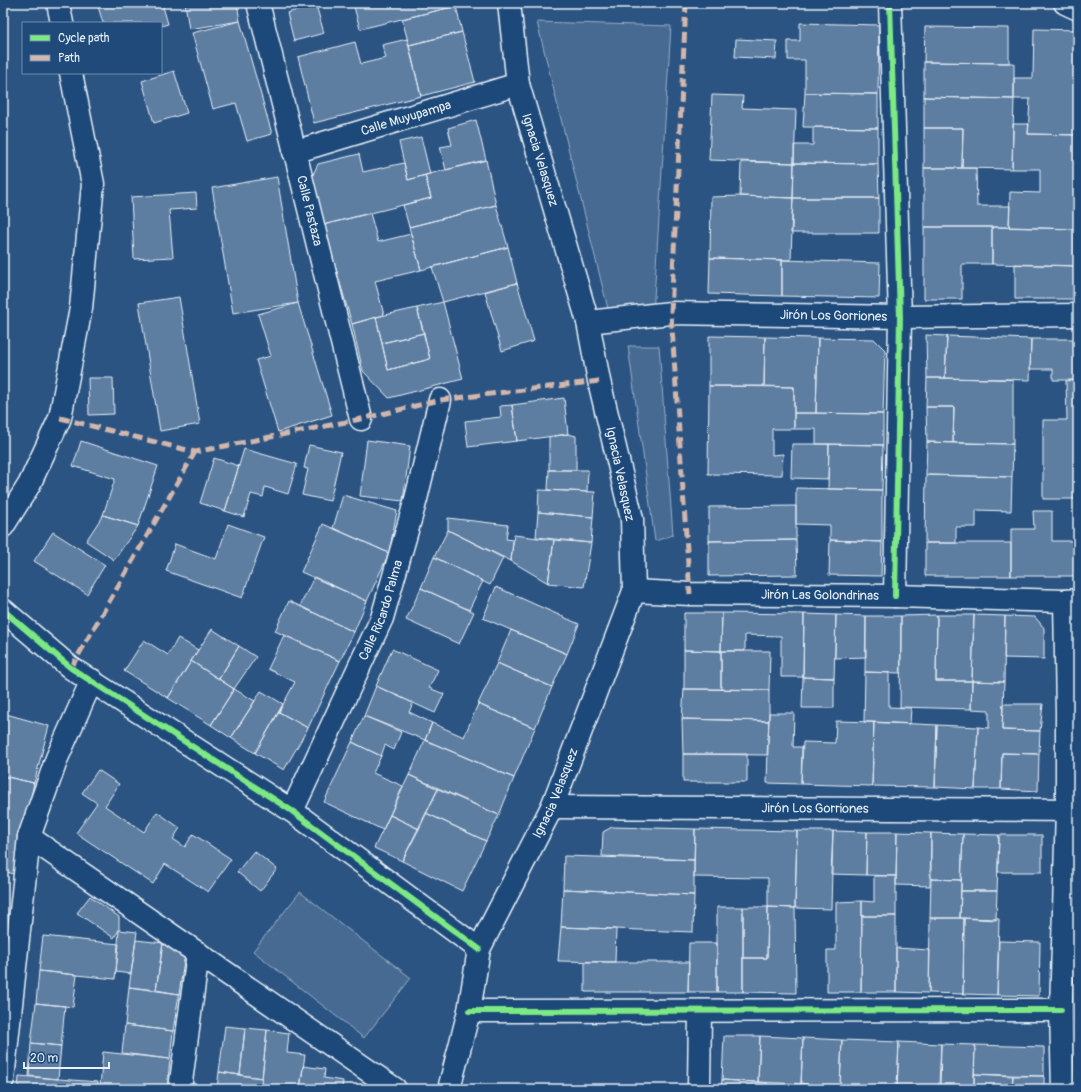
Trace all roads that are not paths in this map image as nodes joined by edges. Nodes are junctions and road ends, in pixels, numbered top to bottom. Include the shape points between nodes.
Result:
1 (58, 3) edge
2 (258, 3) edge
3 (509, 3) edge
4 (890, 3) edge
5 (1065, 3) edge
6 (1078, 9) edge
7 (62, 22) edge
8 (71, 74) edge
9 (518, 84) junction
10 (294, 152) junction
11 (1078, 315) edge
12 (900, 317) junction
13 (588, 322) junction
14 (440, 400) dead end
15 (361, 419) dead end
16 (3, 526) edge
17 (634, 591) junction
18 (895, 596) junction
19 (1071, 600) edge
20 (3, 610) edge
21 (92, 680) junction
22 (552, 807) junction
23 (1073, 810) edge
24 (292, 811) junction
25 (29, 837) junction
26 (479, 949) junction
27 (198, 953) junction
28 (1061, 1010) junction
29 (469, 1011) junction
30 (700, 1011) junction
31 (3, 1079) edge
32 (180, 1089) edge
33 (395, 1089) edge
34 (449, 1089) edge
35 (699, 1089) edge
36 (1062, 1089) edge

1 - 7 street
2 - 10 street, Calle Pastaza
3 - 9 street, Ignacia Velasquez
4 - 12 street
5 - 6 street
8 - 16 street via 92,184 81,308 60,418 29,485
9 - 10 street, Calle Muyupampa
9 - 13 street, Ignacia Velasquez
10 - 15 street, Calle Pastaza
11 - 12 street, Jirón Los Gorriones
12 - 13 street, Jirón Los Gorriones via 671,313
12 - 18 street
13 - 17 street, Ignacia Velasquez via 599,381 632,520
14 - 24 street, Calle Ricardo Palma via 416,499 382,618
17 - 18 street, Jirón Las Golondrinas
17 - 22 street, Ignacia Velasquez
18 - 19 street, Jirón Las Golondrinas
19 - 23 street via 1067,712
20 - 21 street via 71,668
21 - 24 street
21 - 25 street via 56,758
22 - 23 street, Jirón Los Gorriones
22 - 26 street, Ignacia Velasquez
23 - 28 street
24 - 26 street
25 - 27 street
25 - 31 street
26 - 29 street, Ignacia Velasquez
27 - 32 street
27 - 33 street
28 - 30 street
28 - 36 street
29 - 30 street
29 - 34 street, Ignacia Velasquez
30 - 35 street

